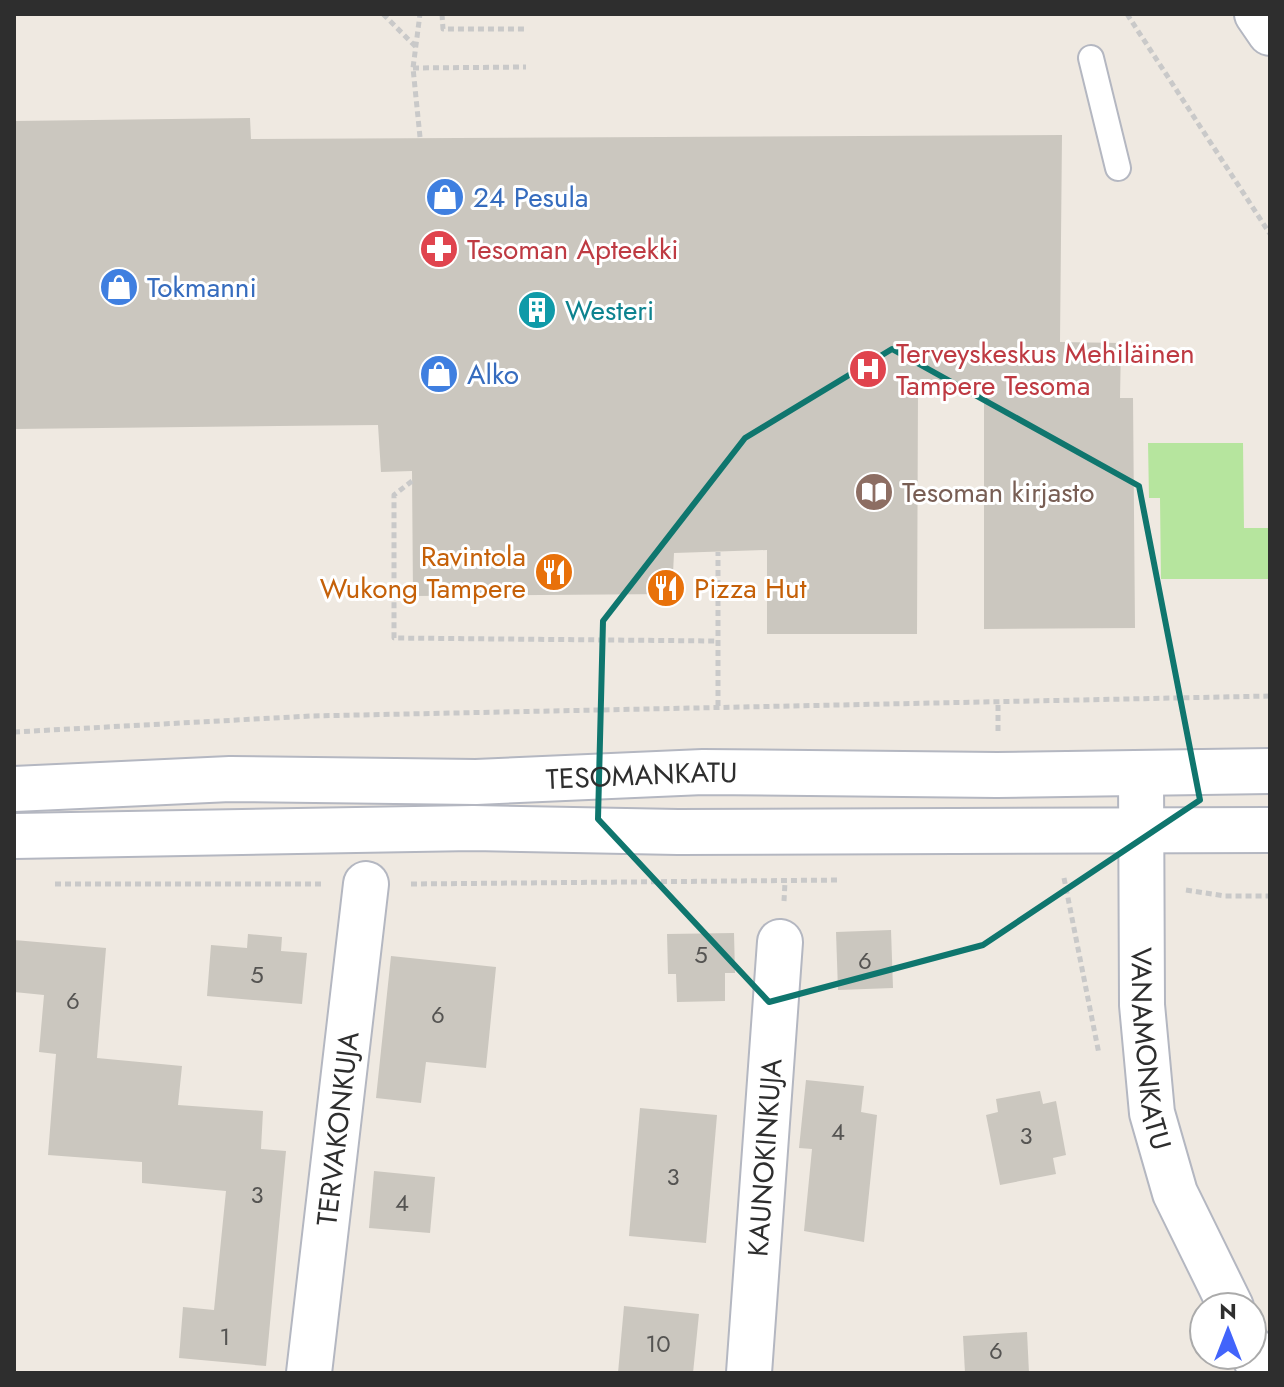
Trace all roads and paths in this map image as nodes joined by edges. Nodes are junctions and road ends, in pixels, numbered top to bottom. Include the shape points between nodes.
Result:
1 (383, 14) edge
2 (420, 14) edge
3 (442, 14) edge
4 (1127, 14) edge
5 (1257, 14) edge
6 (525, 29) dead end
7 (1270, 33) edge
8 (416, 47) junction
9 (1091, 58) dead end
10 (526, 67) dead end
11 (413, 68) junction
12 (420, 137) dead end
13 (1118, 168) dead end
14 (1270, 234) edge
15 (412, 481) dead end
16 (718, 552) dead end
17 (716, 641) junction
18 (1270, 696) edge
19 (718, 706) junction
20 (14, 732) edge
21 (1270, 771) edge
22 (1141, 773) junction
23 (14, 789) edge
24 (1141, 829) junction
25 (1270, 830) edge
26 (14, 836) edge
27 (1051, 877) dead end
28 (846, 880) dead end
29 (1140, 883) junction
30 (42, 884) dead end
31 (366, 884) junction
32 (1270, 896) edge
33 (780, 942) dead end
34 (1223, 1291) edge
35 (309, 1373) edge
36 (749, 1373) edge

1 - 8 path
2 - 8 path
3 - 6 path via 443,29
4 - 14 path
5 - 7 main road
8 - 11 path
9 - 13 lane
10 - 11 path
11 - 12 path
15 - 17 path via 394,495 394,638
16 - 17 path
17 - 19 path
18 - 19 path
19 - 20 path via 192,720
21 - 22 main road, TESOMANKATU
22 - 23 main road, TESOMANKATU via 703,772 476,782 230,779
22 - 24 main road, VANAMONKATU
24 - 25 main road, TESOMANKATU
24 - 26 main road, TESOMANKATU via 473,828
24 - 29 main road, VANAMONKATU
27 - 29 path
28 - 31 path
29 - 32 path via 1225,896
29 - 34 main road, VANAMONKATU via 1142,1005 1152,1113 1175,1193
30 - 31 path
31 - 35 main road, TERVAKONKUJA
33 - 36 main road, KAUNOKINKUJA

